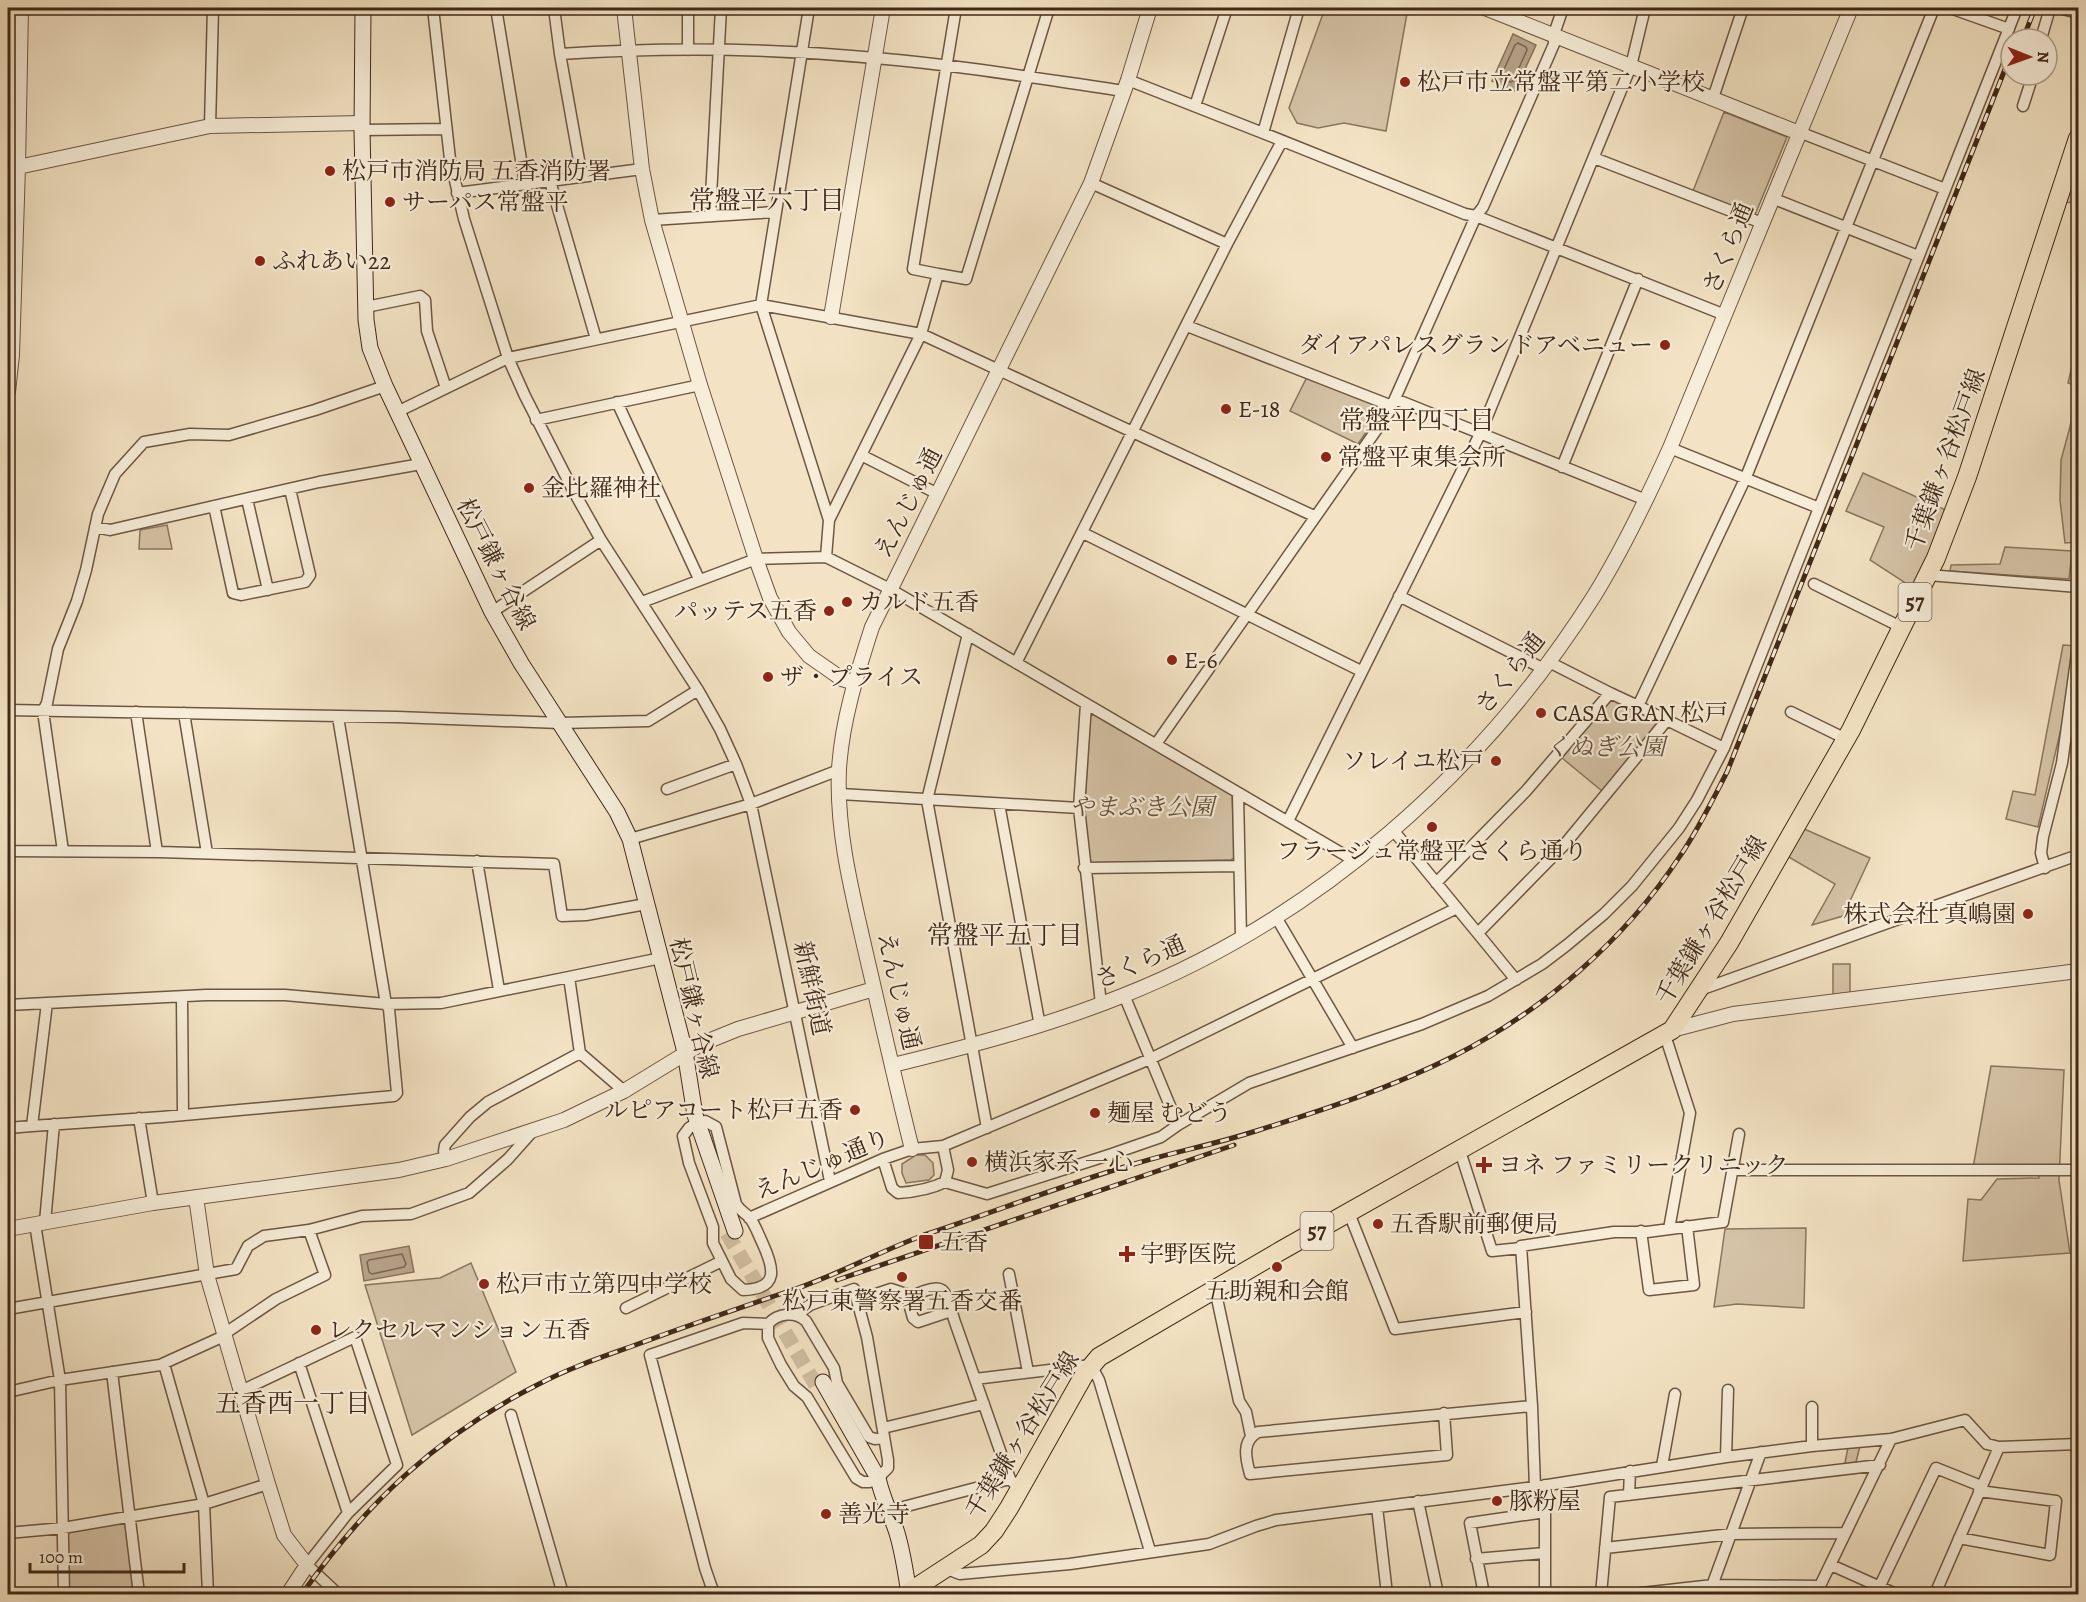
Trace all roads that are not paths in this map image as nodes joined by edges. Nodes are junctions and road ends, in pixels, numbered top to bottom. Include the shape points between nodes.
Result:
1 (21, 8) edge
2 (213, 8) edge
3 (363, 8) edge
4 (433, 8) edge
5 (496, 8) edge
6 (554, 8) edge
7 (624, 8) edge
8 (688, 8) edge
9 (721, 8) edge
10 (809, 8) edge
11 (883, 8) edge
12 (956, 8) edge
13 (1049, 8) edge
14 (1149, 8) edge
15 (1227, 8) edge
16 (1299, 8) edge
17 (1485, 8) edge
18 (1563, 8) edge
19 (1645, 8) edge
20 (1743, 8) edge
21 (1851, 8) edge
22 (1934, 8) edge
23 (1950, 8) edge
24 (2017, 8) edge
25 (2050, 8) edge
26 (2059, 8) edge
27 (2079, 13) edge
28 (2003, 27) edge
29 (2010, 27) edge
30 (2044, 27) edge
31 (1554, 34) junction
32 (628, 50) junction
33 (688, 50) junction
34 (719, 50) junction
35 (801, 53) junction
36 (560, 54) junction
37 (1999, 54) edge
38 (875, 58) junction
39 (1631, 66) junction
40 (946, 67) junction
41 (1029, 78) junction
42 (1126, 86) junction
43 (2029, 87) edge
44 (1713, 98) junction
45 (1195, 106) junction
46 (2023, 106) dead end
47 (210, 126) junction
48 (362, 126) junction
49 (446, 129) junction
50 (1799, 132) junction
51 (1263, 134) junction
52 (2079, 138) edge
53 (1282, 141) junction
54 (1594, 158) junction
55 (2075, 159) edge
56 (1873, 161) junction
57 (13, 168) edge
58 (642, 169) junction
59 (582, 177) junction
60 (550, 181) junction
61 (1091, 183) junction
62 (525, 184) junction
63 (1945, 189) junction
64 (457, 193) junction
65 (1772, 198) junction
66 (775, 212) junction
67 (710, 215) junction
68 (1476, 216) junction
69 (652, 220) junction
70 (1762, 223) junction
71 (1846, 227) junction
72 (1227, 244) junction
73 (1557, 247) junction
74 (1918, 255) junction
75 (938, 274) junction
76 (1638, 279) junction
77 (761, 304) junction
78 (366, 307) junction
79 (1725, 315) junction
80 (831, 317) junction
81 (681, 321) junction
82 (1186, 326) junction
83 (921, 333) junction
84 (596, 339) junction
85 (508, 358) junction
86 (1000, 370) junction
87 (700, 385) junction
88 (385, 386) junction
89 (446, 388) junction
90 (8, 392) edge
91 (617, 402) junction
92 (1394, 403) junction
93 (397, 412) junction
94 (537, 420) junction
95 (1133, 432) junction
96 (1480, 435) junction
97 (1670, 448) junction
98 (861, 455) junction
99 (421, 464) junction
100 (1562, 467) junction
101 (1746, 477) junction
102 (290, 489) junction
103 (938, 494) junction
104 (247, 499) junction
105 (1646, 500) junction
106 (214, 506) junction
107 (1819, 508) junction
108 (1314, 516) junction
109 (829, 519) junction
110 (95, 527) junction
111 (1083, 533) junction
112 (601, 540) junction
113 (826, 557) junction
114 (756, 559) junction
115 (1928, 575) junction
116 (699, 579) junction
117 (1814, 584) dead end
118 (2079, 587) edge
119 (890, 589) junction
120 (268, 590) junction
121 (1400, 596) junction
122 (642, 602) junction
123 (492, 612) junction
124 (1247, 615) junction
125 (1902, 628) junction
126 (968, 634) junction
127 (2079, 646) edge
128 (1016, 663) junction
129 (1546, 666) junction
130 (1361, 671) junction
131 (855, 683) junction
132 (698, 690) junction
133 (1610, 693) junction
134 (1086, 704) junction
135 (1638, 706) junction
136 (8, 710) edge
137 (43, 711) junction
138 (136, 712) junction
139 (1791, 712) dead end
140 (184, 713) junction
141 (338, 717) junction
142 (1667, 720) junction
143 (560, 723) junction
144 (1846, 738) junction
145 (1156, 744) junction
146 (1724, 748) junction
147 (736, 764) junction
148 (839, 770) junction
149 (667, 789) dead end
150 (840, 794) junction
151 (1238, 794) junction
152 (927, 800) junction
153 (750, 804) junction
154 (999, 804) junction
155 (1079, 808) junction
156 (1288, 821) junction
157 (1393, 830) junction
158 (630, 839) junction
159 (8, 848) edge
160 (63, 851) junction
161 (157, 852) junction
162 (207, 854) junction
163 (2079, 855) edge
164 (362, 858) junction
165 (477, 861) junction
166 (1355, 861) junction
167 (1239, 866) junction
168 (1084, 867) junction
169 (2045, 868) junction
170 (1436, 883) junction
171 (646, 904) junction
172 (1457, 908) junction
173 (1276, 917) junction
174 (1478, 933) junction
175 (1241, 937) junction
176 (661, 958) junction
177 (2079, 971) edge
178 (569, 977) junction
179 (1313, 980) junction
180 (1516, 980) junction
181 (874, 989) junction
182 (498, 990) junction
183 (1699, 990) junction
184 (1124, 995) junction
185 (182, 998) junction
186 (47, 1003) junction
187 (386, 1004) junction
188 (1101, 1004) junction
189 (8, 1005) edge
190 (795, 1013) junction
191 (1040, 1026) junction
192 (1668, 1033) junction
193 (972, 1046) junction
194 (1353, 1048) junction
195 (685, 1052) junction
196 (580, 1053) junction
197 (1150, 1059) junction
198 (893, 1065) junction
199 (624, 1091) junction
200 (183, 1114) junction
201 (139, 1118) junction
202 (696, 1120) junction
203 (54, 1124) junction
204 (1178, 1125) junction
205 (32, 1126) junction
206 (8, 1128) edge
207 (987, 1128) junction
208 (532, 1132) junction
209 (1739, 1134) dead end
210 (943, 1146) junction
211 (912, 1149) junction
212 (1460, 1150) junction
213 (446, 1159) junction
214 (883, 1159) junction
215 (1733, 1170) junction
216 (2079, 1170) edge
217 (830, 1181) junction
218 (945, 1182) junction
219 (196, 1197) junction
220 (153, 1203) junction
221 (1349, 1213) junction
222 (749, 1218) junction
223 (40, 1223) junction
224 (1687, 1226) junction
225 (8, 1229) edge
226 (1669, 1229) junction
227 (309, 1230) junction
228 (731, 1232) tunnel mouth
229 (1641, 1232) junction
230 (1521, 1247) junction
231 (722, 1262) junction
232 (1009, 1274) dead end
233 (207, 1275) junction
234 (1215, 1289) junction
235 (912, 1296) junction
236 (858, 1300) junction
237 (48, 1303) junction
238 (627, 1308) dead end
239 (8, 1309) edge
240 (951, 1311) junction
241 (1526, 1312) junction
242 (800, 1315) junction
243 (768, 1324) junction
244 (224, 1335) junction
245 (299, 1363) junction
246 (164, 1364) junction
247 (1090, 1365) junction
248 (112, 1372) junction
249 (1028, 1372) junction
250 (975, 1379) junction
251 (60, 1380) junction
252 (820, 1384) tunnel mouth
253 (1728, 1390) dead end
254 (241, 1391) junction
255 (8, 1392) edge
256 (1675, 1394) dead end
257 (984, 1404) junction
258 (1532, 1406) junction
259 (1812, 1407) dead end
260 (1444, 1413) junction
261 (511, 1415) dead end
262 (884, 1433) junction
263 (1251, 1436) junction
264 (1892, 1439) junction
265 (2079, 1444) edge
266 (1812, 1446) junction
267 (1998, 1447) junction
268 (1761, 1452) junction
269 (1726, 1457) junction
270 (1880, 1465) junction
271 (1662, 1466) junction
272 (1630, 1471) junction
273 (872, 1476) junction
274 (1751, 1480) junction
275 (268, 1484) junction
276 (1015, 1484) junction
277 (1540, 1486) junction
278 (1980, 1489) junction
279 (1629, 1495) junction
280 (1418, 1501) junction
281 (204, 1504) junction
282 (1377, 1507) junction
283 (888, 1510) junction
284 (1545, 1512) junction
285 (348, 1513) junction
286 (130, 1517) junction
287 (63, 1528) junction
288 (8, 1533) edge
289 (1845, 1533) junction
290 (1732, 1534) junction
291 (1959, 1538) junction
292 (1605, 1548) junction
293 (1150, 1551) junction
294 (1544, 1553) junction
295 (1476, 1559) junction
296 (307, 1565) junction
297 (1831, 1565) junction
298 (947, 1569) junction
299 (1711, 1590) edge
300 (1818, 1590) edge
301 (1878, 1591) edge
302 (64, 1594) edge
303 (139, 1594) edge
304 (208, 1594) edge
305 (288, 1594) edge
306 (338, 1594) edge
307 (563, 1594) edge
308 (714, 1594) edge
309 (908, 1594) edge
310 (1387, 1594) edge
311 (1438, 1594) edge
312 (1484, 1594) edge
313 (1545, 1594) edge
314 (1601, 1594) edge
315 (1633, 1594) edge
316 (1896, 1594) edge
317 (1935, 1594) edge

1 - 57 street
2 - 47 street
3 - 48 main road, 松戸鎌ヶ谷線
4 - 49 street, 新鮮街道
5 - 62 street
6 - 36 street
7 - 32 street
8 - 33 street
9 - 34 street
10 - 35 street
11 - 38 street
12 - 40 street
13 - 41 street
14 - 42 street, えんじゅ通
15 - 45 street
16 - 51 street
17 - 31 street
18 - 31 street
19 - 39 street
20 - 44 street
21 - 50 street, さくら通
22 - 56 street
23 - 28 street
24 - 29 street
25 - 30 street
26 - 27 street
31 - 39 street
31 - 68 street via 1552,49
32 - 33 street
32 - 36 street
32 - 58 street
33 - 34 street
34 - 35 street
34 - 67 street
35 - 38 street
35 - 66 street
36 - 59 street
37 - 63 street
38 - 40 street
38 - 80 street
39 - 44 street
39 - 54 street
40 - 41 street
40 - 75 street via 913,269
41 - 42 street
41 - 75 street via 966,279
42 - 45 street
42 - 61 street, えんじゅ通
43 - 46 street
44 - 50 street
45 - 51 street
47 - 48 street
47 - 57 street
48 - 49 street
48 - 78 main road, 松戸鎌ヶ谷線
49 - 64 street, 新鮮街道
50 - 56 street
50 - 65 street, さくら通
51 - 53 street
52 - 55 main road, 千葉鎌ヶ谷松戸線 / 57
53 - 68 street
53 - 72 street
54 - 70 street
54 - 73 street
55 - 115 main road, 千葉鎌ヶ谷松戸線 / 57 via 1967,477
56 - 63 street
56 - 71 street
57 - 90 street via 12,356
58 - 59 street
58 - 69 street
59 - 60 street
60 - 62 street
60 - 84 street
61 - 72 street
61 - 86 street, えんじゅ通
62 - 64 street
63 - 74 street
64 - 85 street, 新鮮街道
65 - 70 street, さくら通
65 - 71 street
66 - 67 street
66 - 77 street
67 - 69 street
68 - 73 street
68 - 92 street
69 - 81 street
70 - 79 street, さくら通
71 - 74 street
71 - 101 street
72 - 82 street
73 - 76 street
73 - 96 street
74 - 107 street
75 - 83 street
76 - 79 street
76 - 100 street
77 - 80 street
77 - 81 street
77 - 109 street
78 - 88 main road, 松戸鎌ヶ谷線 via 370,348
78 - 89 street via 420,296 425,300 427,331
79 - 97 street, さくら通
80 - 83 street
81 - 84 street
81 - 87 street
82 - 92 street
82 - 95 street
83 - 86 street
83 - 98 street
84 - 85 street
85 - 89 street
85 - 94 street, 新鮮街道
86 - 95 street
86 - 103 street, えんじゅ通
87 - 91 street
87 - 114 street
88 - 93 main road, 松戸鎌ヶ谷線
88 - 110 street via 229,435 190,434 144,442 115,474
89 - 93 street
91 - 94 street
91 - 116 street
92 - 96 street
92 - 108 street
93 - 99 main road, 松戸鎌ヶ谷線
94 - 112 street, 新鮮街道
95 - 108 street
95 - 111 street
96 - 100 street
96 - 121 street
97 - 101 street
97 - 105 street, さくら通
98 - 103 street
98 - 109 street
99 - 102 street
99 - 123 main road, 松戸鎌ヶ谷線
100 - 105 street
101 - 107 street
101 - 135 street
102 - 104 street
102 - 120 street via 310,575 305,582
103 - 119 street, えんじゅ通
104 - 106 street
104 - 120 street
105 - 129 street, さくら通 via 1594,596
106 - 110 street via 110,530
106 - 120 street via 234,593 241,596
107 - 146 street
108 - 124 street
109 - 113 street
110 - 137 street via 78,601 58,650
111 - 124 street
111 - 128 street
112 - 122 street, 新鮮街道
112 - 123 street
113 - 114 street
113 - 119 street
114 - 116 street
114 - 131 street via 770,598 789,632 809,656
115 - 118 street
115 - 125 main road, 千葉鎌ヶ谷松戸線 / 57
116 - 122 street
117 - 125 street
119 - 126 street
119 - 131 street, えんじゅ通 via 872,627
121 - 129 street
121 - 130 street
122 - 132 street, 新鮮街道
123 - 143 main road, 松戸鎌ヶ谷線
124 - 130 street
124 - 145 street
125 - 144 main road, 千葉鎌ヶ谷松戸線 / 57
126 - 128 street
126 - 152 street
127 - 169 street via 2062,763 2043,837 2041,853
128 - 134 street
129 - 133 street
129 - 157 street, さくら通 via 1488,737
130 - 156 street
131 - 148 street, えんじゅ通
132 - 143 street via 648,721
132 - 147 street, 新鮮街道
133 - 135 street
133 - 170 street via 1526,792
134 - 145 street
134 - 155 street
135 - 142 street
136 - 137 street
137 - 138 street
137 - 160 street
138 - 140 street
138 - 161 street
139 - 144 street
140 - 141 street
140 - 162 street
141 - 143 street
141 - 164 street
142 - 146 street
142 - 174 street via 1565,844
143 - 158 main road, 松戸鎌ヶ谷線
144 - 183 main road, 千葉鎌ヶ谷松戸線 / 57
145 - 151 street
146 - 180 street via 1679,828 1632,886 1568,945
147 - 149 street
147 - 153 street, 新鮮街道
148 - 150 street, えんじゅ通
148 - 153 street
150 - 152 street
150 - 181 street, えんじゅ通 via 842,838
151 - 156 street
151 - 167 street
152 - 154 street
152 - 193 street
153 - 158 street
153 - 190 street, 新鮮街道
154 - 155 street
154 - 191 street
155 - 168 street
156 - 166 street
157 - 166 street, さくら通
157 - 170 street
158 - 171 main road, 松戸鎌ヶ谷線
159 - 160 street
160 - 161 street
161 - 162 street
162 - 164 street
163 - 169 street
164 - 165 street
164 - 187 street
165 - 171 street via 554,864 562,916
165 - 182 street
166 - 173 street, さくら通
167 - 168 street
167 - 175 street
168 - 188 street
169 - 183 street
170 - 172 street
171 - 176 main road, 松戸鎌ヶ谷線
172 - 174 street
172 - 179 street, えんじゅ通り
173 - 175 street, さくら通
173 - 179 street
174 - 180 street
175 - 184 street, さくら通
176 - 178 street
176 - 195 main road, 松戸鎌ヶ谷線
177 - 192 street via 1733,1014
178 - 182 street
178 - 196 street
179 - 194 street
179 - 197 street, えんじゅ通り
180 - 194 street via 1457,1010
181 - 190 street
181 - 198 street, えんじゅ通
182 - 187 street via 441,1003
183 - 192 main road, 千葉鎌ヶ谷松戸線 / 57
184 - 188 street, さくら通
184 - 197 street
185 - 186 street
185 - 187 street via 285,995
185 - 200 street
186 - 189 street
186 - 205 street
187 - 200 street via 397,1094 394,1096
188 - 191 street, さくら通
190 - 195 street via 738,1029
190 - 217 street, 新鮮街道
191 - 193 street, さくら通
192 - 212 main road, 千葉鎌ヶ谷松戸線 / 57
192 - 226 street via 1690,1113
193 - 198 street, さくら通
193 - 207 street
194 - 204 street via 1249,1083
195 - 199 street
195 - 202 main road, 松戸鎌ヶ谷線
196 - 199 street
196 - 213 street via 488,1102 445,1145
197 - 204 street
197 - 207 street, えんじゅ通り
198 - 211 street, えんじゅ通
199 - 208 street
200 - 201 street
201 - 203 street
201 - 220 street
202 - 222 street via 716,1127 736,1204
202 - 228 main road, 松戸鎌ヶ谷線 via 700,1155
202 - 231 street via 683,1136
203 - 205 street
203 - 223 street
204 - 218 street via 1161,1137 987,1194
205 - 206 street
207 - 210 street, えんじゅ通り
208 - 213 street
208 - 227 street via 469,1193 411,1214 362,1216
209 - 215 street
210 - 211 street, えんじゅ通り
210 - 218 street via 948,1170
211 - 214 street, えんじゅ通り
212 - 221 main road, 千葉鎌ヶ谷松戸線 / 57
212 - 230 street via 1492,1251
213 - 219 street via 399,1170
214 - 217 street, えんじゅ通り
214 - 218 street via 892,1188 898,1193
215 - 216 street
215 - 224 street via 1723,1222
217 - 222 street, えんじゅ通り
219 - 220 street
219 - 233 street
220 - 223 street
221 - 234 main road, 千葉鎌ヶ谷松戸線 / 57
221 - 241 street via 1395,1329
222 - 231 street via 770,1259 771,1279 767,1284 743,1290
223 - 225 street
223 - 237 street
224 - 226 street
224 - 229 street via 1694,1285 1648,1290
226 - 229 street
227 - 233 street via 256,1239 236,1269
227 - 244 street via 325,1275 276,1299
229 - 230 street via 1614,1232
230 - 241 street
231 - 238 street
232 - 249 street
233 - 237 street
233 - 244 street
234 - 247 main road, 千葉鎌ヶ谷松戸線 / 57
234 - 263 street via 1239,1401 1246,1412
235 - 236 street via 891,1289
235 - 240 street via 942,1290
235 - 240 street via 908,1303 915,1321
236 - 242 street via 854,1290 810,1305
236 - 262 street
237 - 239 street
237 - 251 street
240 - 250 street
241 - 258 street
242 - 243 street via 777,1317
242 - 262 street via 834,1368 837,1383 869,1437 876,1439
243 - 273 street via 768,1338 794,1386 807,1397 855,1478 863,1482
243 - 308 street via 743,1323 650,1355
244 - 246 street
244 - 254 street
245 - 254 street
245 - 285 street
245 - 285 street via 355,1337 397,1465
246 - 248 street
246 - 281 street
247 - 249 street
247 - 276 main road, 千葉鎌ヶ谷松戸線 / 57
247 - 293 street via 1099,1380
248 - 251 street
248 - 286 street
249 - 250 street
250 - 257 street
251 - 255 street
251 - 287 street
252 - 273 main road
253 - 269 street
254 - 275 street
256 - 271 street
257 - 262 street
257 - 276 street
258 - 260 street
258 - 277 street
259 - 266 street
260 - 263 street via 1258,1432
260 - 263 street via 1447,1455 1440,1457 1250,1474 1246,1447
261 - 307 street
262 - 273 street via 888,1468
264 - 266 street
264 - 267 street via 1965,1420 1988,1444
264 - 270 street
265 - 267 street
266 - 268 street
267 - 278 street
268 - 269 street
268 - 274 street
269 - 271 street
270 - 274 street
270 - 289 street
271 - 272 street
272 - 277 street
272 - 279 street
273 - 283 main road
274 - 279 street
274 - 290 street
275 - 281 street
275 - 296 street via 284,1535
276 - 283 street
276 - 298 main road, 千葉鎌ヶ谷松戸線 / 57 via 994,1531
277 - 280 street
277 - 284 street
278 - 291 street
278 - 291 street via 2056,1501 2050,1555
278 - 301 street via 1936,1468
279 - 292 street via 1610,1497
280 - 282 street
280 - 311 street
281 - 286 street
281 - 304 street
282 - 293 street via 1276,1520 1209,1544
282 - 310 street
283 - 309 main road via 899,1541
284 - 294 street
284 - 295 street via 1470,1523
285 - 296 street
286 - 287 street
286 - 303 street
287 - 288 street
287 - 302 street
289 - 290 street
289 - 297 street
290 - 292 street
290 - 299 street
291 - 317 street
292 - 314 street
293 - 298 street via 1070,1564 960,1574
294 - 295 street
294 - 313 street
295 - 312 street
296 - 305 street
296 - 306 street
297 - 300 street
297 - 301 street
298 - 309 main road, 千葉鎌ヶ谷松戸線 / 57
299 - 300 street
299 - 315 street
301 - 316 street

